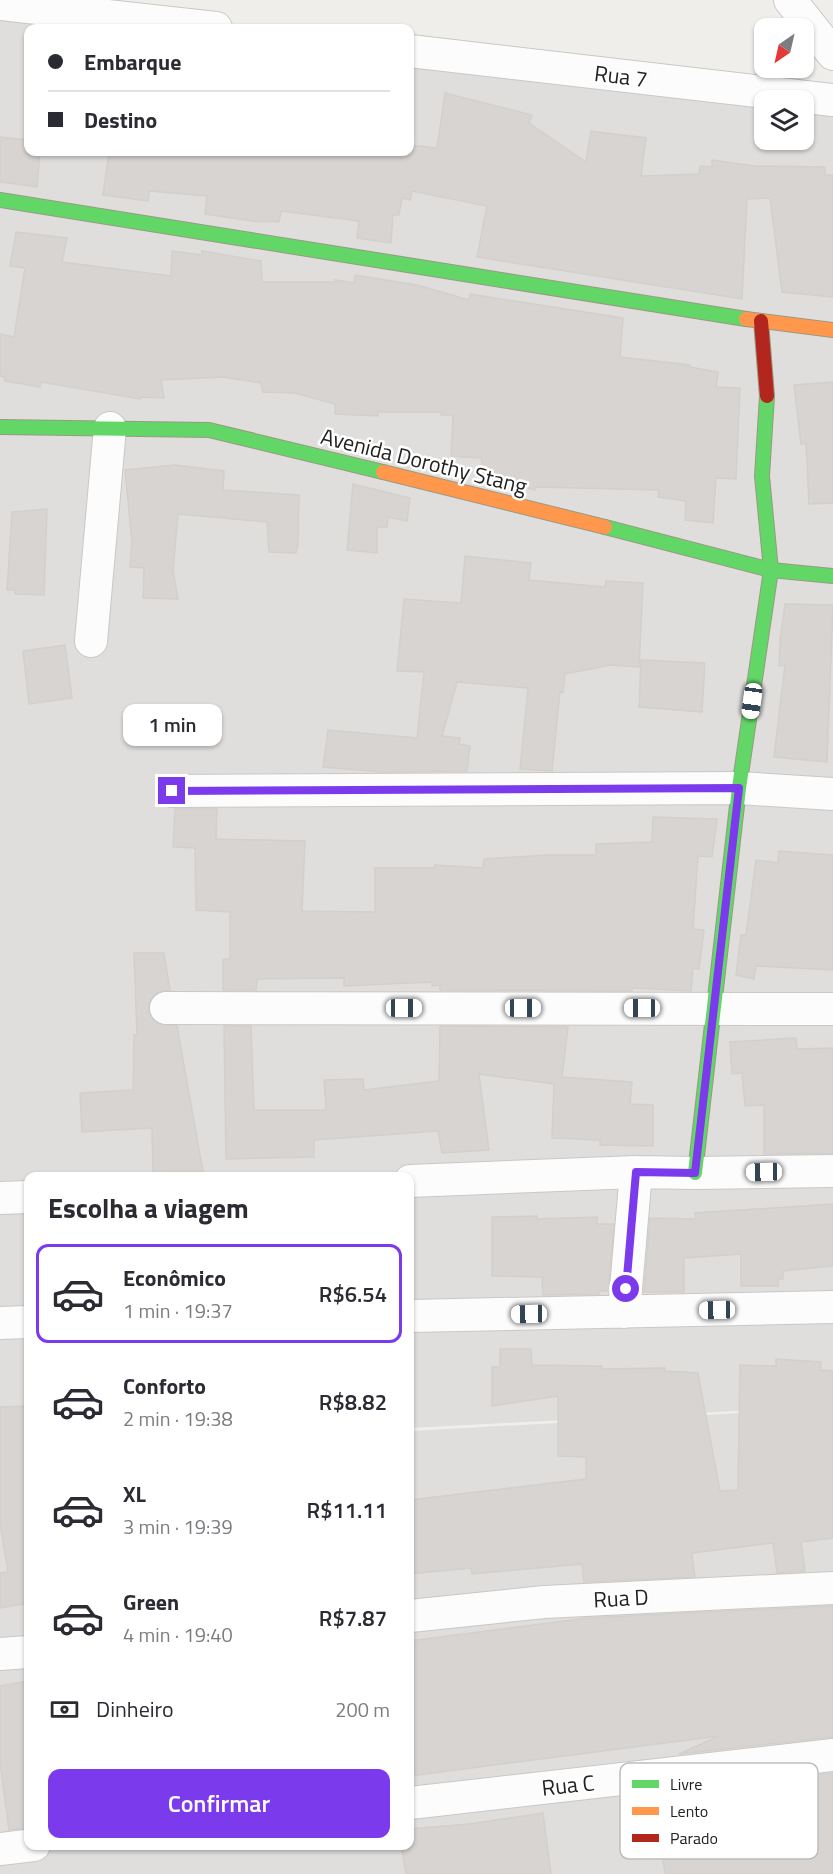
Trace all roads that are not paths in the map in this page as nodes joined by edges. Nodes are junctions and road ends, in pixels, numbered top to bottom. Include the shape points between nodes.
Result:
1 (790, 0) edge
2 (0, 3) edge
3 (181, 24) edge
4 (414, 51) edge
5 (833, 54) edge
6 (833, 100) edge
7 (0, 200) edge
8 (761, 321) junction
9 (833, 330) edge
10 (0, 427) edge
11 (110, 428) junction
12 (771, 570) junction
13 (833, 576) edge
14 (91, 641) dead end
15 (739, 788) junction
16 (172, 791) dead end
17 (833, 794) edge
18 (166, 1008) dead end
19 (714, 1008) junction
20 (833, 1009) edge
21 (833, 1171) edge
22 (636, 1172) junction
23 (695, 1173) junction
24 (414, 1181) edge
25 (24, 1197) edge
26 (0, 1198) edge
27 (833, 1306) edge
28 (624, 1312) junction
29 (414, 1316) edge
30 (24, 1322) edge
31 (0, 1323) edge
32 (833, 1588) edge
33 (414, 1616) edge
34 (24, 1652) edge
35 (0, 1654) edge
36 (833, 1755) edge
37 (762, 1763) edge
38 (620, 1779) edge
39 (414, 1803) edge
40 (24, 1846) edge
41 (0, 1849) edge

1 - 5 street
2 - 3 street
4 - 6 street, Rua 7
7 - 8 street
8 - 9 street
8 - 12 street via 767,391 762,476
10 - 11 street, Avenida Dorothy Stang
11 - 12 street, Avenida Dorothy Stang via 209,430
11 - 14 street
12 - 13 street, Avenida Dorothy Stang
12 - 15 street
15 - 16 street
15 - 17 street
15 - 19 street
18 - 19 street
19 - 20 street
19 - 23 street
21 - 23 street
22 - 23 street
22 - 24 street
22 - 28 street
25 - 26 street
27 - 28 street
28 - 29 street
30 - 31 street
32 - 33 street, Rua D via 544,1602
34 - 35 street
36 - 37 street, Rua C
38 - 39 street, Rua C
40 - 41 street

